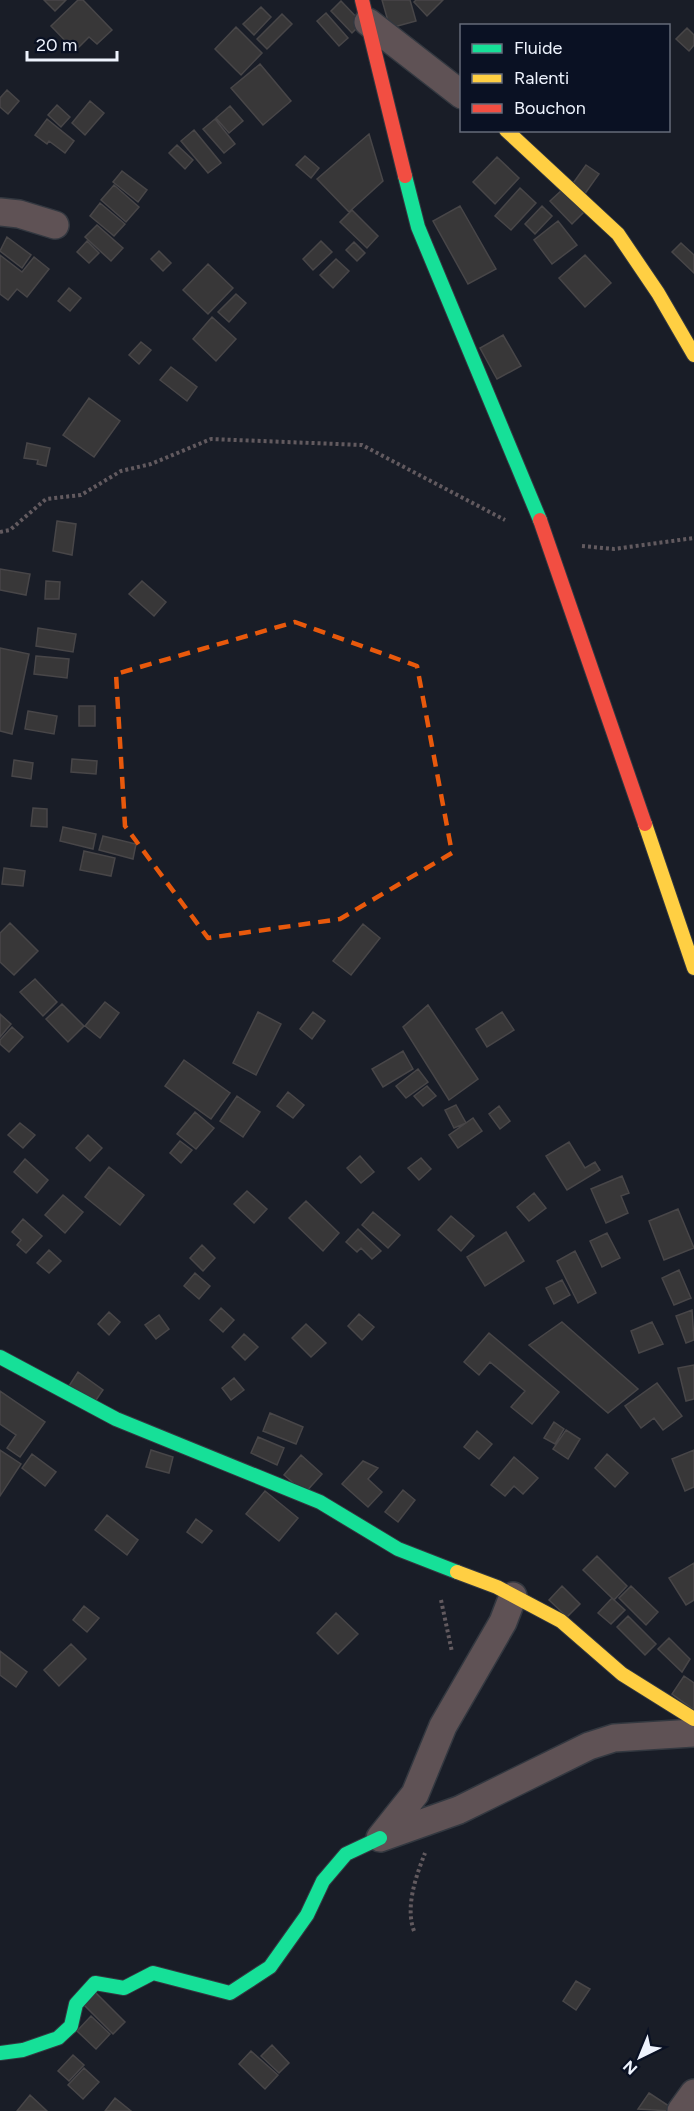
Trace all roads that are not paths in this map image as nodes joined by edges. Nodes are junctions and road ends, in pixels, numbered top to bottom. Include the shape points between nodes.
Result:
1 (365, 11) edge
2 (460, 93) edge
3 (508, 132) edge
4 (0, 212) edge
5 (55, 225) dead end
6 (694, 355) edge
7 (694, 968) edge
8 (0, 1357) edge
9 (513, 1596) junction
10 (694, 1719) edge
11 (694, 1733) edge
12 (380, 1838) junction
13 (0, 2053) edge
14 (694, 2093) edge
15 (681, 2111) edge

1 - 2 street
1 - 7 street via 418,227 549,542
3 - 6 street via 618,234 658,292
4 - 5 street via 19,213
8 - 9 street via 116,1419 320,1502 398,1550
9 - 10 street via 561,1621 622,1674
9 - 12 street via 443,1726 415,1794
11 - 12 street via 614,1738 589,1746 459,1810
12 - 13 street via 346,1854 323,1881 307,1915 270,1967 230,1993 153,1973 124,1988 95,1983 76,2004 71,2026 58,2038
14 - 15 street

